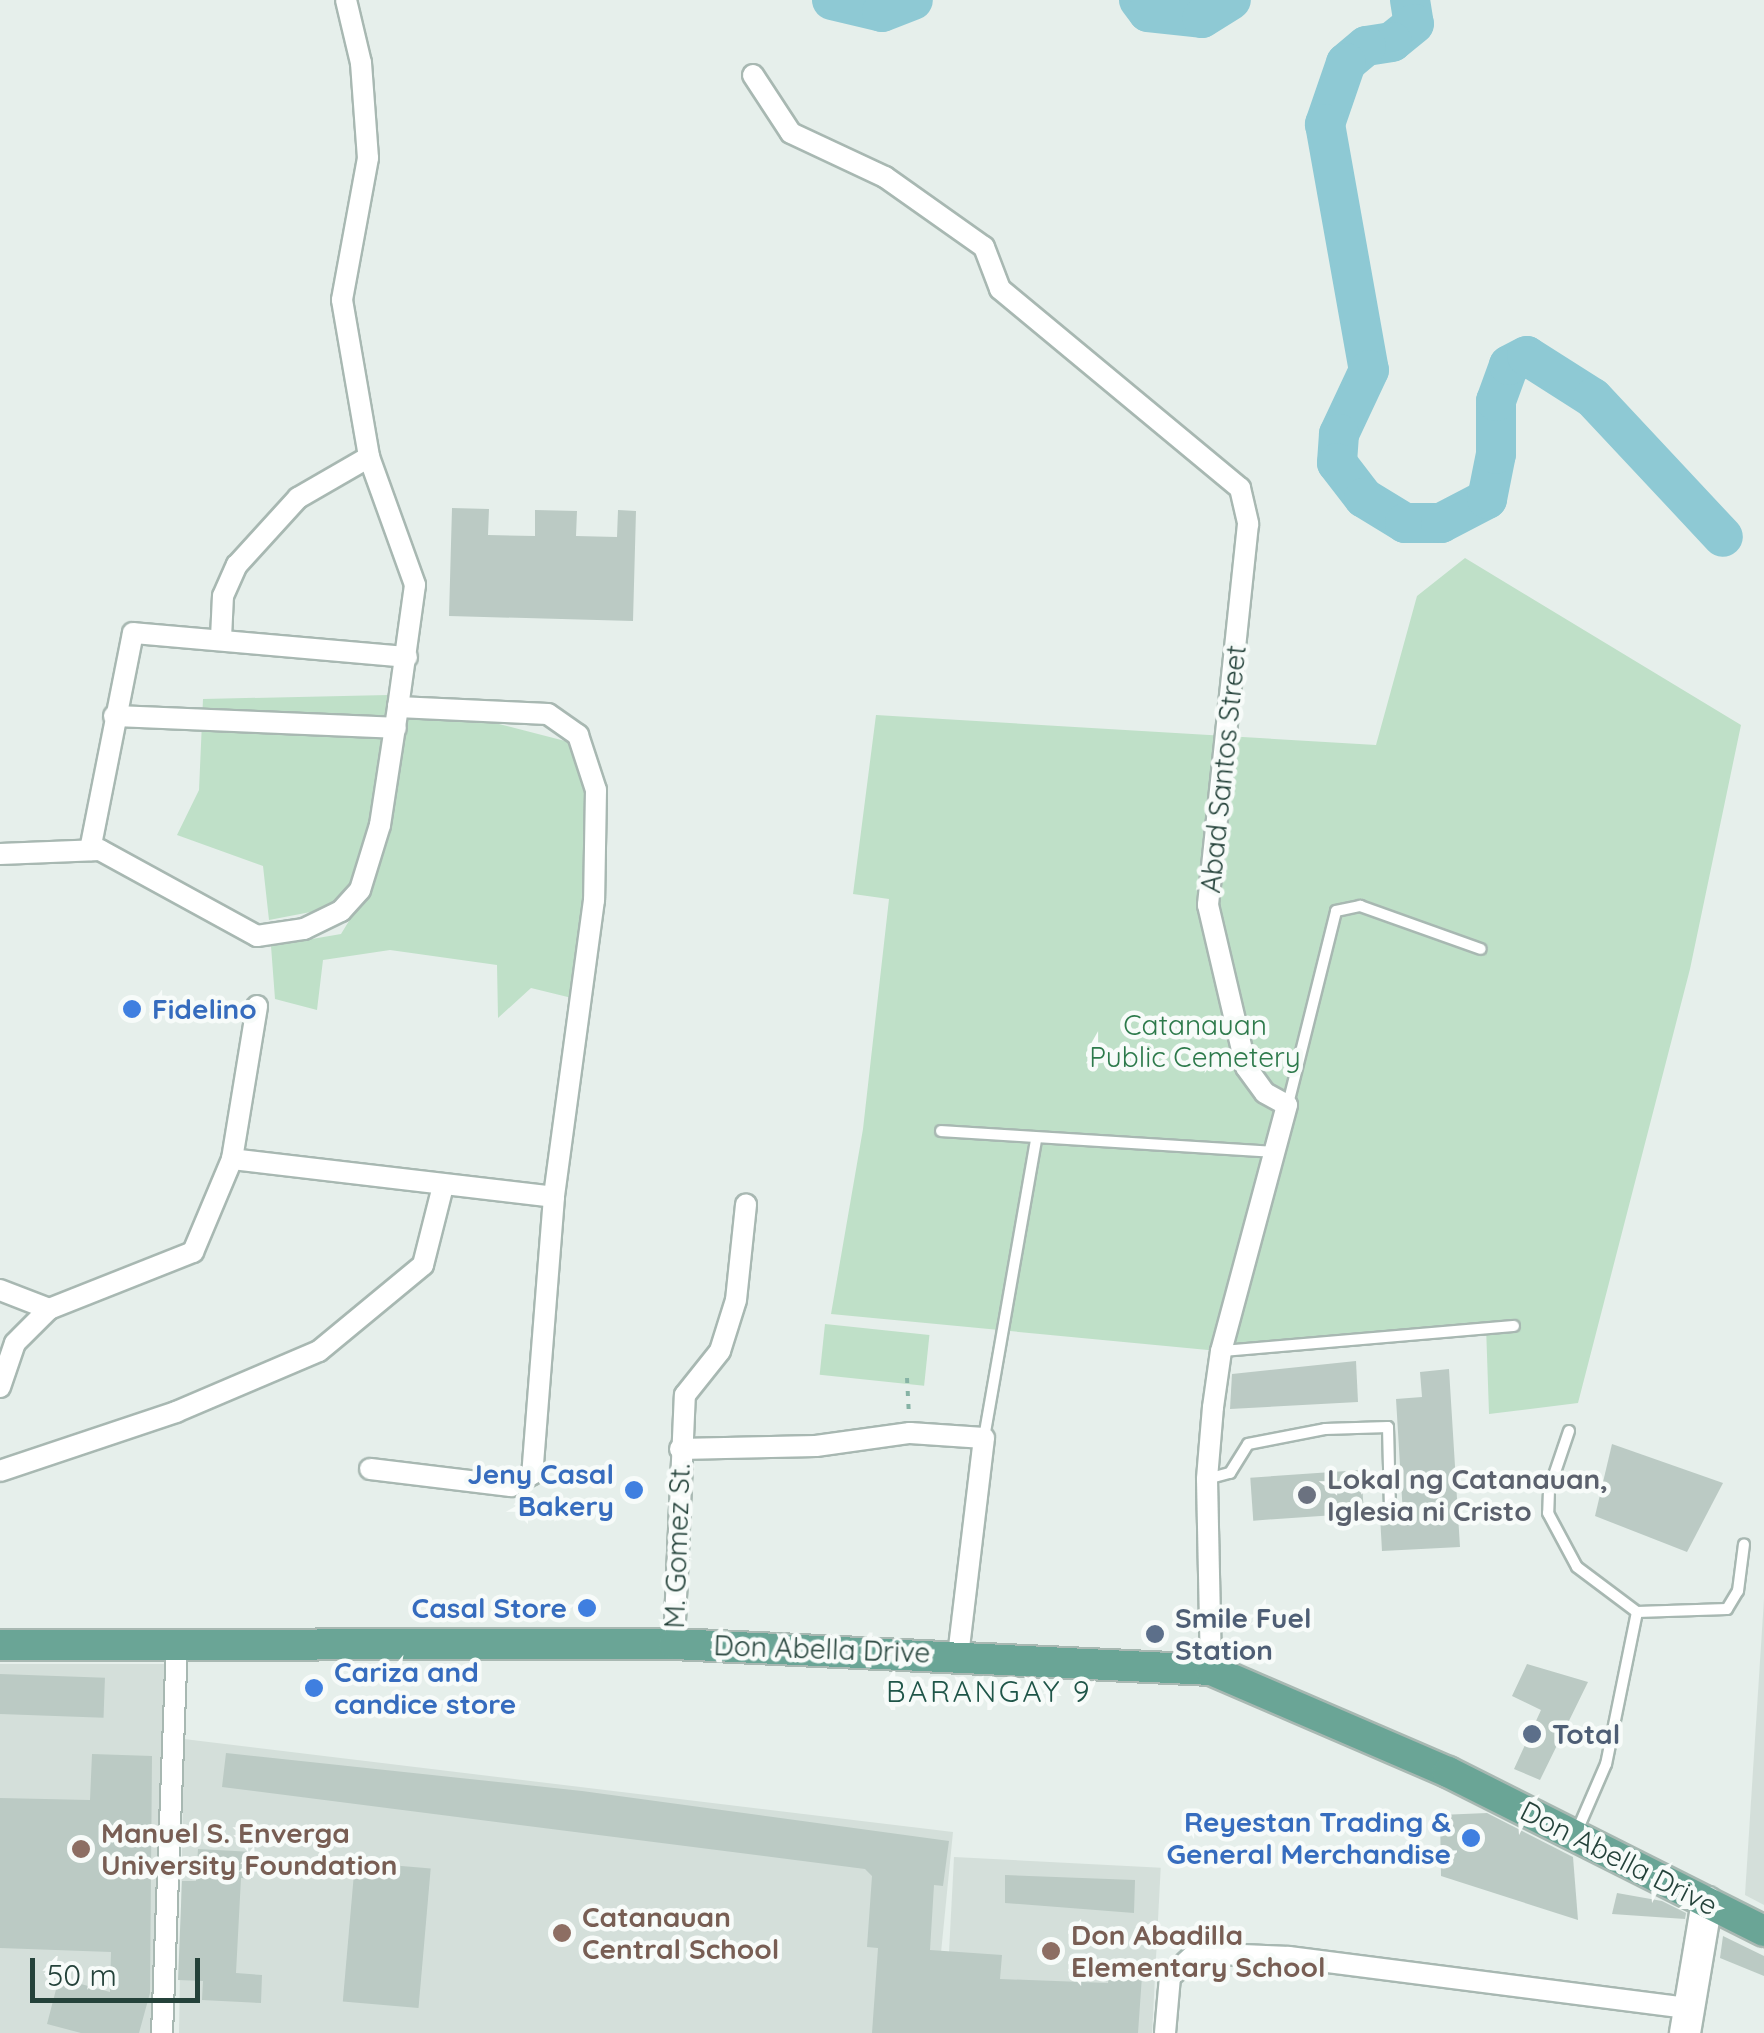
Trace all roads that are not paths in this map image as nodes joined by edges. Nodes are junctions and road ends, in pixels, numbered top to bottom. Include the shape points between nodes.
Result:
1 (346, 0) edge
2 (753, 75) dead end
3 (369, 457) junction
4 (221, 638) junction
5 (407, 657) junction
6 (114, 716) junction
7 (397, 717) junction
8 (90, 850) junction
9 (0, 854) edge
10 (1481, 949) dead end
11 (257, 1006) dead end
12 (1287, 1105) junction
13 (941, 1131) dead end
14 (1036, 1139) junction
15 (1276, 1152) junction
16 (232, 1159) junction
17 (443, 1186) junction
18 (554, 1197) junction
19 (746, 1205) dead end
20 (0, 1290) edge
21 (49, 1309) junction
22 (1514, 1326) dead end
23 (1222, 1351) junction
24 (0, 1386) edge
25 (1569, 1431) dead end
26 (984, 1438) junction
27 (680, 1448) junction
28 (0, 1460) edge
29 (370, 1470) dead end
30 (0, 1471) edge
31 (1207, 1479) junction
32 (0, 1480) edge
33 (1390, 1510) dead end
34 (1744, 1544) dead end
35 (1636, 1612) junction
36 (177, 1642) junction
37 (674, 1644) junction
38 (0, 1645) edge
39 (958, 1655) junction
40 (1211, 1670) junction
41 (1574, 1837) junction
42 (1707, 1902) junction
43 (1764, 1931) edge
44 (1687, 2020) edge
45 (162, 2033) edge
46 (1165, 2033) edge

1 - 3 street via 362,64 368,158 342,300
2 - 12 street, Abad Santos Street via 790,134 885,177 984,248 1000,289 1240,488 1248,524 1208,905 1246,1066 1265,1093
3 - 4 street via 298,498 237,566 223,596
3 - 5 street via 415,585
4 - 5 street
4 - 6 street via 133,633
5 - 7 street
6 - 7 street
6 - 8 street
7 - 8 street via 360,890 341,911 304,929 258,936
7 - 18 street via 548,714 578,735 590,761 596,790 594,900
8 - 9 street
10 - 12 lane via 1360,906 1336,912
11 - 16 street
12 - 15 street
13 - 14 lane
14 - 15 lane
14 - 26 lane
15 - 23 street
16 - 17 street
16 - 21 street via 193,1252
17 - 18 street
17 - 30 street via 423,1265 372,1314 318,1352 176,1412
18 - 29 street via 532,1474 511,1486
19 - 27 street, M. Gomez St. via 736,1300 720,1351 685,1395
20 - 21 street
21 - 24 street via 15,1343
22 - 23 lane
23 - 31 street
25 - 35 lane via 1548,1514 1576,1567
26 - 27 street via 910,1432 816,1446
26 - 39 street
27 - 37 street, M. Gomez St.
28 - 30 street
30 - 32 street
31 - 33 lane via 1230,1473 1248,1444 1324,1429 1388,1426
31 - 40 street
34 - 35 lane via 1738,1592 1727,1609
35 - 41 lane via 1606,1764
36 - 37 main road, Don Abella Drive
36 - 38 main road, Don Abella Drive
36 - 45 street
37 - 39 main road, Don Abella Drive
39 - 40 main road, Don Abella Drive
40 - 41 main road, Don Abella Drive via 1448,1772
41 - 42 main road, Don Abella Drive
42 - 43 main road, Don Abella Drive
42 - 44 street
44 - 46 street via 1289,1956 1196,1953 1170,1977

